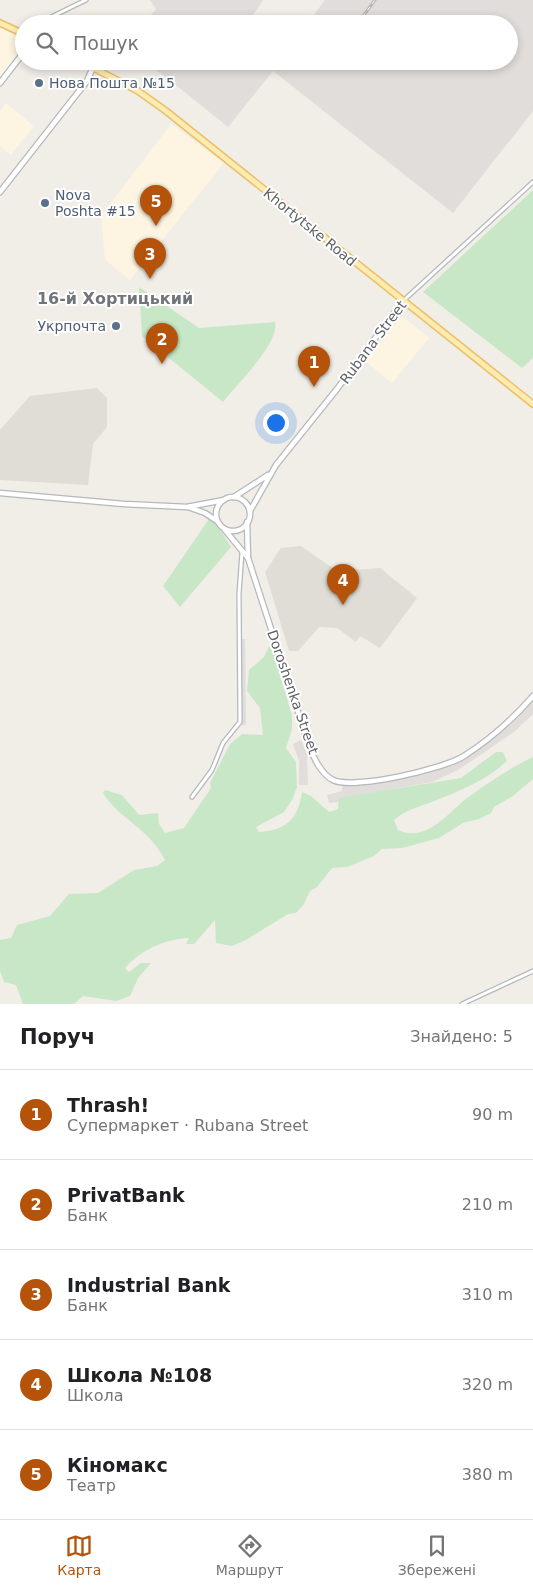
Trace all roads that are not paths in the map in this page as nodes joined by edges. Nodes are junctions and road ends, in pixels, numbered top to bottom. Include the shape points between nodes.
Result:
1 (86, 0) edge
2 (55, 15) edge
3 (0, 23) edge
4 (15, 30) edge
5 (15, 64) edge
6 (92, 70) edge
7 (97, 70) edge
8 (0, 83) edge
9 (533, 182) edge
10 (0, 192) edge
11 (403, 301) junction
12 (533, 404) edge
13 (270, 474) junction
14 (0, 493) edge
15 (234, 497) junction
16 (224, 500) junction
17 (187, 507) junction
18 (250, 511) junction
19 (218, 522) junction
20 (248, 522) junction
21 (223, 527) junction
22 (242, 552) junction
23 (248, 558) junction
24 (533, 696) edge
25 (192, 797) dead end
26 (533, 971) edge
27 (462, 1004) edge

1 - 2 street
3 - 4 main road
5 - 8 street
6 - 10 street via 88,81
7 - 11 main road, Khortytske Road via 138,91 166,111
9 - 11 street, Rubana Street
11 - 12 main road, Khortytske Road
11 - 13 street, Rubana Street
13 - 15 street, Rubana Street
13 - 18 street, Rubana Street
14 - 17 street
15 - 16 street
15 - 18 street via 244,501
16 - 17 street
16 - 19 street via 216,511
17 - 19 street
18 - 20 street
19 - 21 street
20 - 21 street via 236,530
20 - 23 street, Doroshenka Street
21 - 22 street, Doroshenka Street
22 - 23 street, Doroshenka Street
22 - 25 street via 238,594 240,722 223,743 212,770
23 - 24 street, Doroshenka Street via 309,746 329,777 344,782 428,771 462,757 512,718
26 - 27 street

